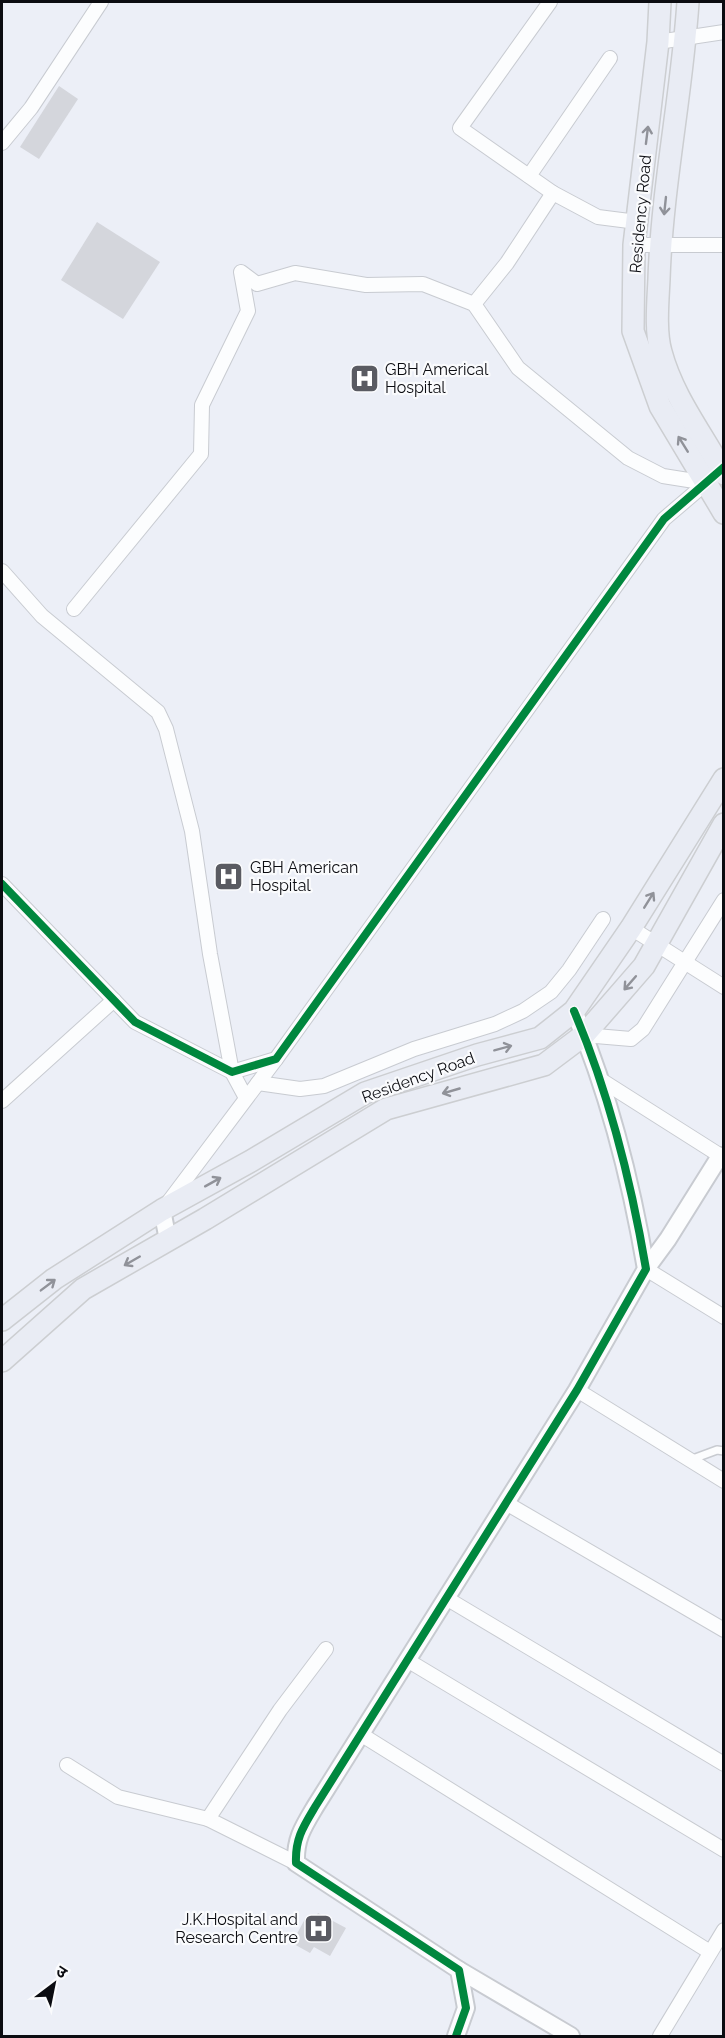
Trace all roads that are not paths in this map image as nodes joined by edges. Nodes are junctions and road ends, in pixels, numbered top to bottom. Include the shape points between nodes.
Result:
1 (101, 2) edge
2 (550, 2) edge
3 (660, 2) edge
4 (688, 2) edge
5 (723, 32) edge
6 (686, 38) junction
7 (658, 42) junction
8 (610, 58) dead end
9 (2, 143) edge
10 (529, 176) junction
11 (553, 193) junction
12 (637, 222) junction
13 (634, 245) junction
14 (660, 245) junction
15 (723, 245) edge
16 (474, 304) junction
17 (719, 473) edge
18 (723, 513) edge
19 (2, 572) edge
20 (74, 609) dead end
21 (723, 779) edge
22 (718, 802) edge
23 (723, 824) edge
24 (2, 885) edge
25 (723, 900) edge
26 (603, 919) dead end
27 (631, 928) junction
28 (655, 944) junction
29 (685, 963) junction
30 (723, 987) edge
31 (114, 1000) junction
32 (574, 1011) junction
33 (584, 1035) junction
34 (276, 1059) junction
35 (232, 1072) junction
36 (601, 1080) junction
37 (258, 1083) junction
38 (246, 1098) junction
39 (2, 1101) edge
40 (722, 1157) edge
41 (162, 1210) junction
42 (168, 1240) junction
43 (645, 1269) junction
44 (723, 1317) edge
45 (2, 1320) edge
46 (2, 1361) edge
47 (577, 1390) junction
48 (723, 1451) edge
49 (690, 1460) junction
50 (723, 1481) edge
51 (506, 1503) junction
52 (446, 1598) junction
53 (723, 1630) edge
54 (326, 1649) dead end
55 (407, 1660) junction
56 (362, 1735) junction
57 (723, 1764) edge
58 (67, 1766) dead end
59 (208, 1819) junction
60 (723, 1850) edge
61 (296, 1863) junction
62 (723, 1930) edge
63 (710, 1952) junction
64 (459, 1970) junction
65 (456, 2037) edge
66 (571, 2037) edge
67 (660, 2037) edge

1 - 9 street via 31,108
2 - 10 street via 460,128
3 - 7 main road, Residency Road
4 - 6 main road
5 - 6 street
6 - 7 street
6 -> 14 main road
12 -> 7 main road, Residency Road
8 - 10 street
10 - 11 street
11 - 12 street via 598,217
11 - 16 street via 507,263
12 - 13 main road, Residency Road
13 - 14 street
17 -> 13 main road, Residency Road via 660,406 633,331
14 - 15 street
14 - 17 main road via 660,350 673,389
16 - 17 street via 518,368 628,458 663,476
16 - 20 street via 423,284 366,285 295,273 257,284 241,272 248,311 202,405 201,454
17 - 18 main road, Residency Road
17 - 34 street via 664,519
19 - 35 street via 42,616 158,712 166,729 192,831
21 - 22 main road, Residency Road
27 -> 22 main road, Residency Road
23 - 28 main road
24 - 31 street
25 - 29 street
26 - 37 street via 551,992 523,1011 324,1086 300,1089
27 - 28 street
27 - 32 main road, Residency Road
28 - 29 street
28 -> 33 main road via 644,966
29 - 30 street
29 - 33 street via 643,1029 631,1039
31 - 35 street via 135,1022
31 - 39 street
32 - 33 street
41 -> 32 main road, Residency Road via 364,1093 540,1038
33 - 36 street
33 -> 42 main road via 544,1065 386,1109
34 - 35 street
34 - 37 street
35 - 38 street
36 - 40 street
36 - 43 street via 627,1178
37 - 38 street
38 - 41 street
40 - 43 street
41 - 42 street
45 -> 41 main road, Residency Road via 54,1279
42 -> 46 main road via 83,1289
43 - 44 street
43 - 47 street
47 - 49 street
47 - 51 street
48 - 49 lane
49 - 50 street
51 - 52 street
51 - 53 street
52 - 55 street
52 - 57 street
54 - 59 street via 280,1710
55 - 56 street
55 - 60 street
56 - 61 street via 301,1831
56 - 63 street
58 - 59 street via 118,1797
59 - 61 street
61 - 64 street
62 - 63 street
63 - 67 street
64 - 65 street via 466,2008
64 - 66 street

